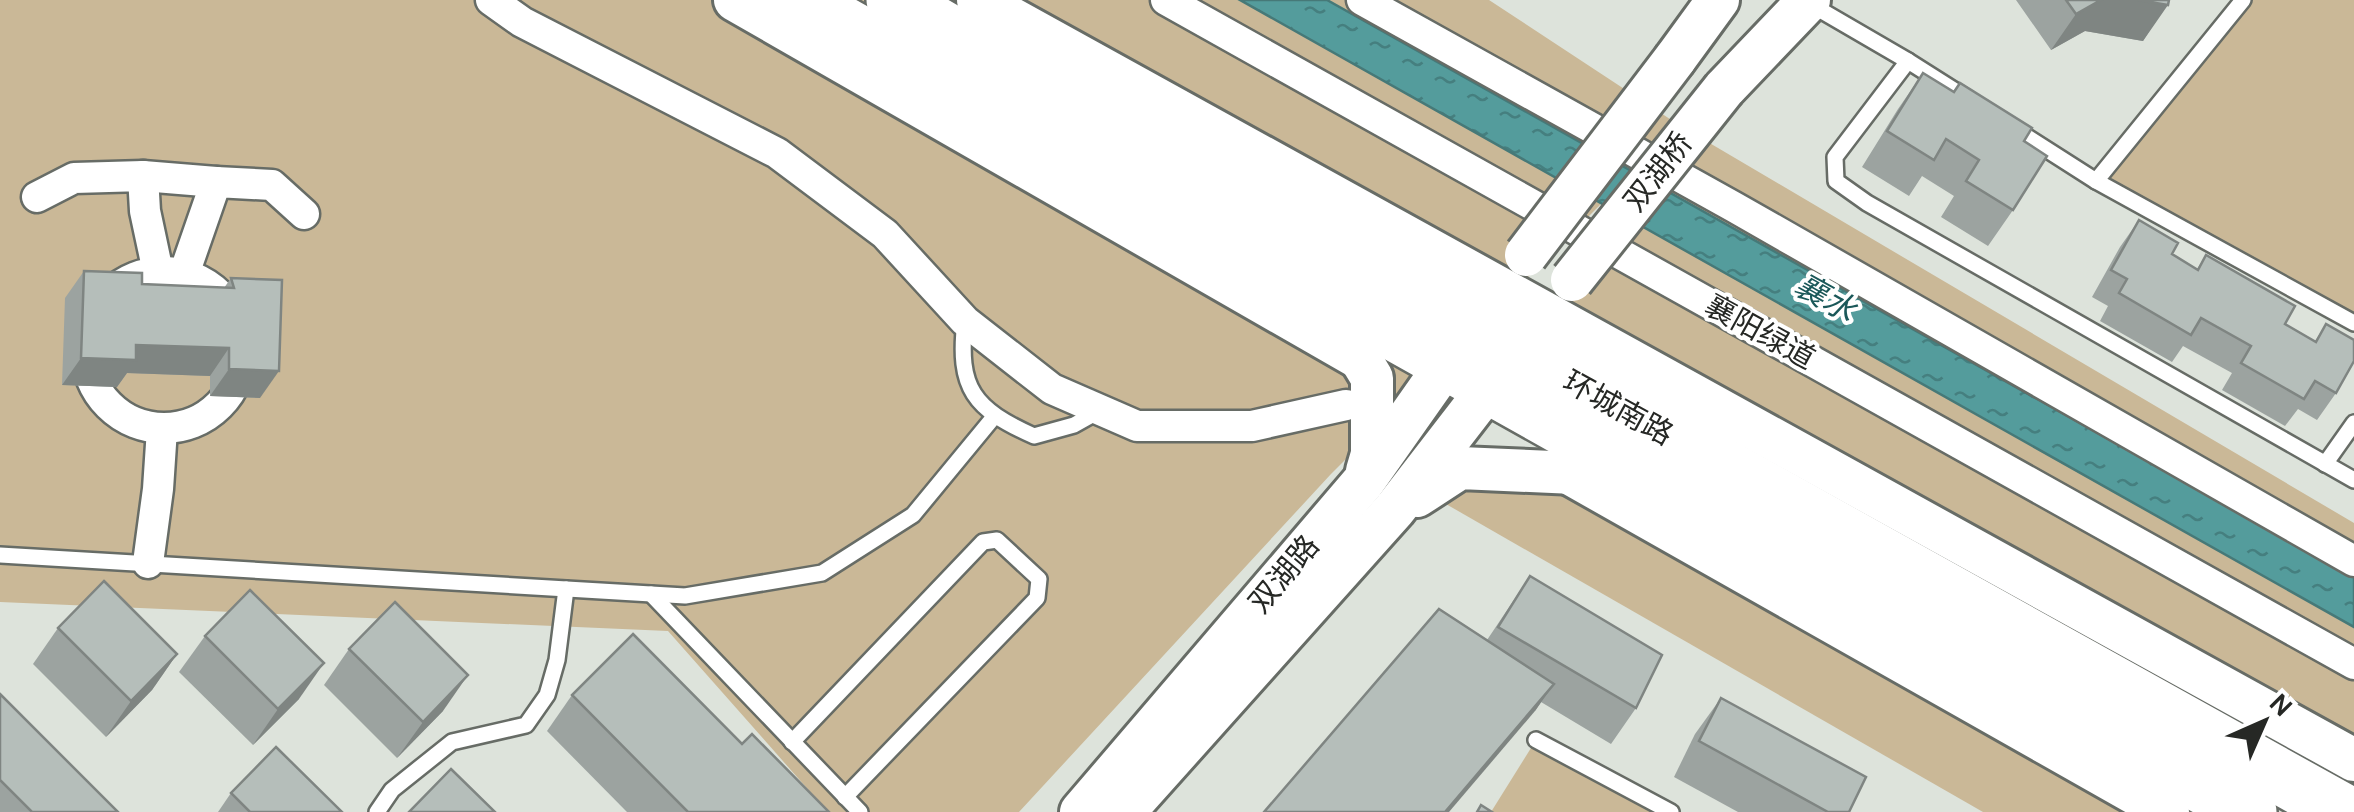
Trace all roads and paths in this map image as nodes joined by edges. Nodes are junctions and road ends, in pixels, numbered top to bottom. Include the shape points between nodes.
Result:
1 (491, 0) edge
2 (735, 0) edge
3 (800, 0) edge
4 (894, 0) edge
5 (978, 0) edge
6 (1166, 0) edge
7 (1362, 0) edge
8 (1718, 0) edge
9 (2243, 0) edge
10 (1809, 1) edge
11 (1908, 61) junction
12 (1987, 111) edge
13 (2002, 121) edge
14 (143, 176) junction
15 (2096, 180) junction
16 (216, 182) junction
17 (37, 197) dead end
18 (304, 214) dead end
19 (171, 273) junction
20 (1316, 288) junction
21 (1509, 320) junction
22 (965, 321) junction
23 (2354, 323) edge
24 (1360, 360) junction
25 (1346, 405) dead end
26 (1100, 410) junction
27 (993, 418) junction
28 (2354, 423) edge
29 (162, 429) junction
30 (2325, 464) junction
31 (1569, 474) junction
32 (1653, 477) junction
33 (2354, 480) edge
34 (1379, 495) junction
35 (0, 554) edge
36 (2354, 561) edge
37 (148, 564) junction
38 (566, 589) junction
39 (651, 594) junction
40 (2354, 664) edge
41 (1536, 740) dead end
42 (792, 742) junction
43 (2354, 760) edge
44 (845, 797) junction
45 (376, 812) edge
46 (860, 812) edge
47 (1081, 812) edge
48 (1124, 812) edge
49 (1671, 812) edge
50 (2168, 812) edge
51 (2249, 812) edge
52 (2344, 812) edge

1 - 22 street via 777,153 886,234
2 - 24 street
3 - 20 highway, 环城南路
4 - 21 highway, 环城南路
5 - 21 street
6 - 40 street, 襄阳绿道
7 - 36 street
8 - 21 street, 双湖桥, bridge
9 - 15 lane
10 - 11 lane
10 - 21 street, 双湖桥, bridge
11 - 12 lane
11 - 30 lane via 1835,157 1836,180
13 - 15 lane
14 - 16 street
14 - 17 street via 74,178
14 - 19 street via 146,211
15 - 23 lane
16 - 18 street via 272,185
16 - 19 street
19 - 29 street via 208,285 226,302 243,349 228,397 187,426
19 - 29 street via 133,278 110,292 86,339 96,390 136,424
20 - 21 highway, 环城南路
20 - 24 street
21 - 32 highway, 环城南路
21 - 34 street, 双湖路
21 - 43 street
21 - 52 highway, 环城南路
22 - 26 street via 1052,389
22 - 27 lane via 961,357 972,391
24 - 34 street via 1372,378
25 - 26 street via 1252,426 1137,426
26 - 27 lane via 1034,436
27 - 39 lane via 913,515 822,572 685,596
28 - 30 lane
29 - 37 street
30 - 33 lane
31 - 32 street
31 - 34 street via 1460,468
31 - 50 street
32 - 51 highway, 环城南路
34 - 47 street, 双湖路
34 - 48 street, 双湖路
35 - 37 lane
37 - 38 lane
38 - 39 lane
38 - 45 lane via 547,695 526,724 452,742 392,790
39 - 42 lane
41 - 49 lane
42 - 44 lane
42 - 44 lane via 983,542 997,540 1039,579 1037,598
44 - 46 lane

